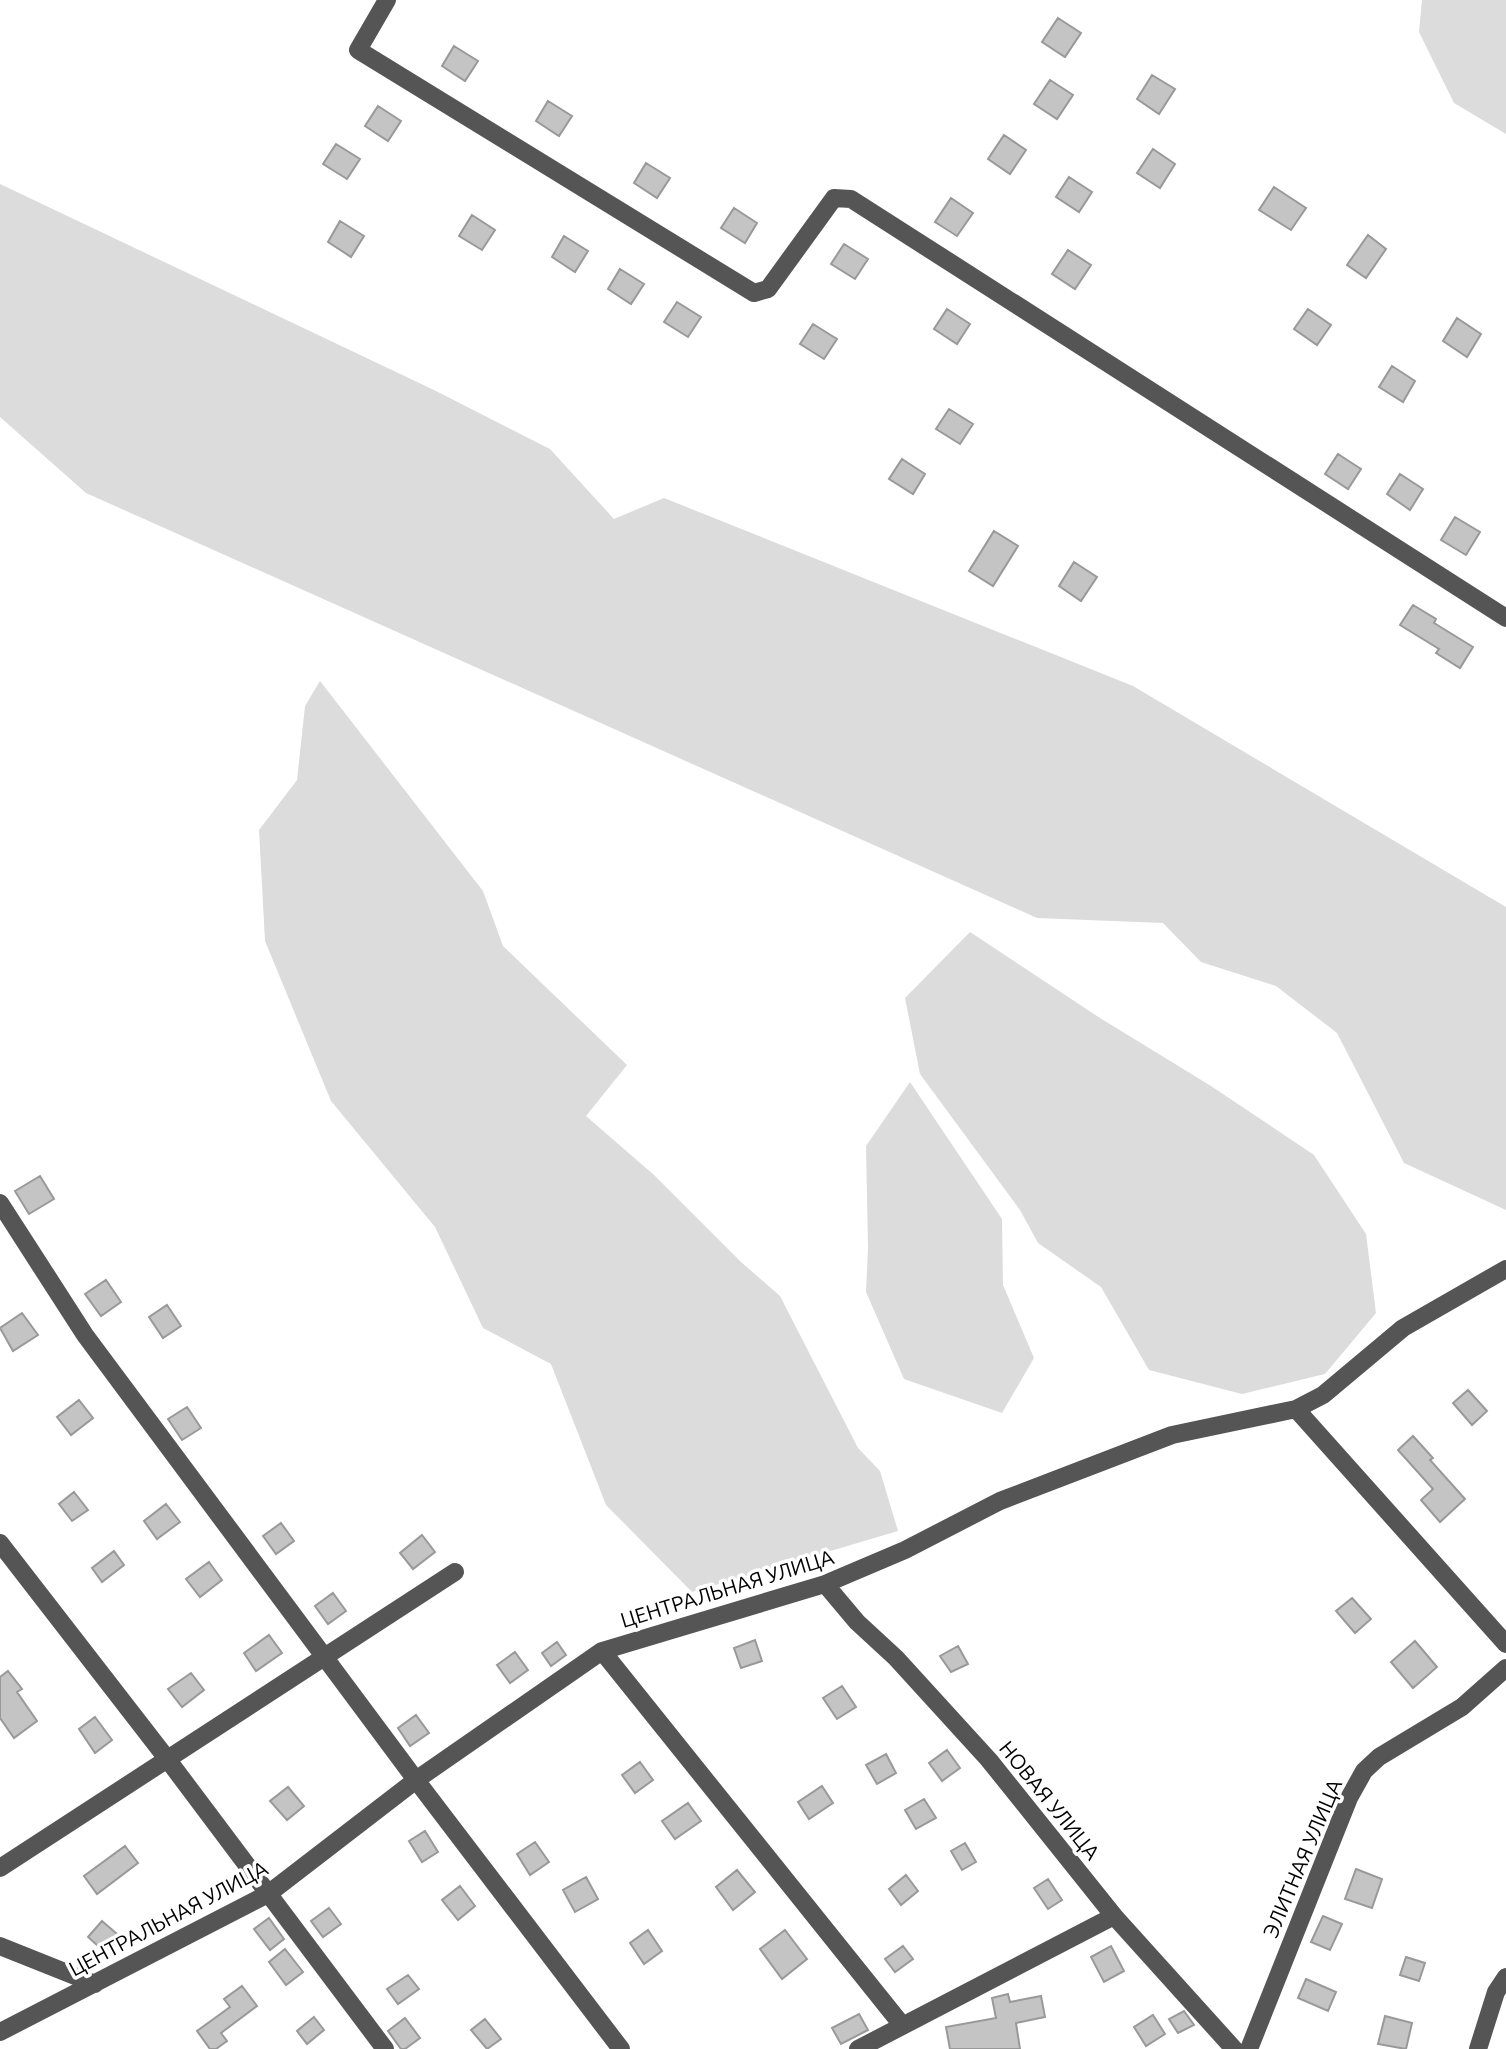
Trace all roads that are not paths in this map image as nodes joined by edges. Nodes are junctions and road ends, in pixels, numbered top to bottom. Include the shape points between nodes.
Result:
1 (387, 0) edge
2 (1506, 618) edge
3 (0, 1203) edge
4 (1506, 1269) edge
5 (1296, 1409) junction
6 (0, 1543) edge
7 (456, 1572) dead end
8 (825, 1584) junction
9 (1506, 1644) edge
10 (602, 1651) junction
11 (324, 1656) junction
12 (1506, 1668) edge
13 (168, 1760) junction
14 (416, 1780) junction
15 (0, 1868) edge
16 (268, 1894) junction
17 (1114, 1916) junction
18 (0, 1946) edge
19 (1506, 1978) edge
20 (95, 1984) junction
21 (902, 2025) junction
22 (0, 2032) edge
23 (385, 2049) edge
24 (621, 2049) edge
25 (858, 2049) edge
26 (1234, 2049) edge
27 (1250, 2049) edge
28 (1478, 2049) edge

1 - 2 street via 358,50 754,293 768,289 834,198 851,199
3 - 11 street via 85,1335
4 - 5 street, ЦЕНТРАЛЬНАЯ УЛИЦА via 1403,1328 1323,1395
5 - 8 street, ЦЕНТРАЛЬНАЯ УЛИЦА via 1172,1435 1000,1501 905,1550
5 - 9 street
6 - 13 street
7 - 11 street
8 - 10 street, ЦЕНТРАЛЬНАЯ УЛИЦА
8 - 17 street, НОВАЯ УЛИЦА via 989,1759
10 - 14 street, ЦЕНТРАЛЬНАЯ УЛИЦА
10 - 21 street
11 - 13 street
11 - 14 street
12 - 27 street, ЭЛИТНАЯ УЛИЦА via 1462,1707 1379,1757 1364,1771 1349,1798
13 - 15 street
13 - 16 street
14 - 16 street, ЦЕНТРАЛЬНАЯ УЛИЦА
14 - 24 street
16 - 20 street, ЦЕНТРАЛЬНАЯ УЛИЦА
16 - 23 street
17 - 21 street
17 - 26 street, НОВАЯ УЛИЦА
18 - 20 street
19 - 28 street via 1496,1992
20 - 22 street, ЦЕНТРАЛЬНАЯ УЛИЦА
21 - 25 street

